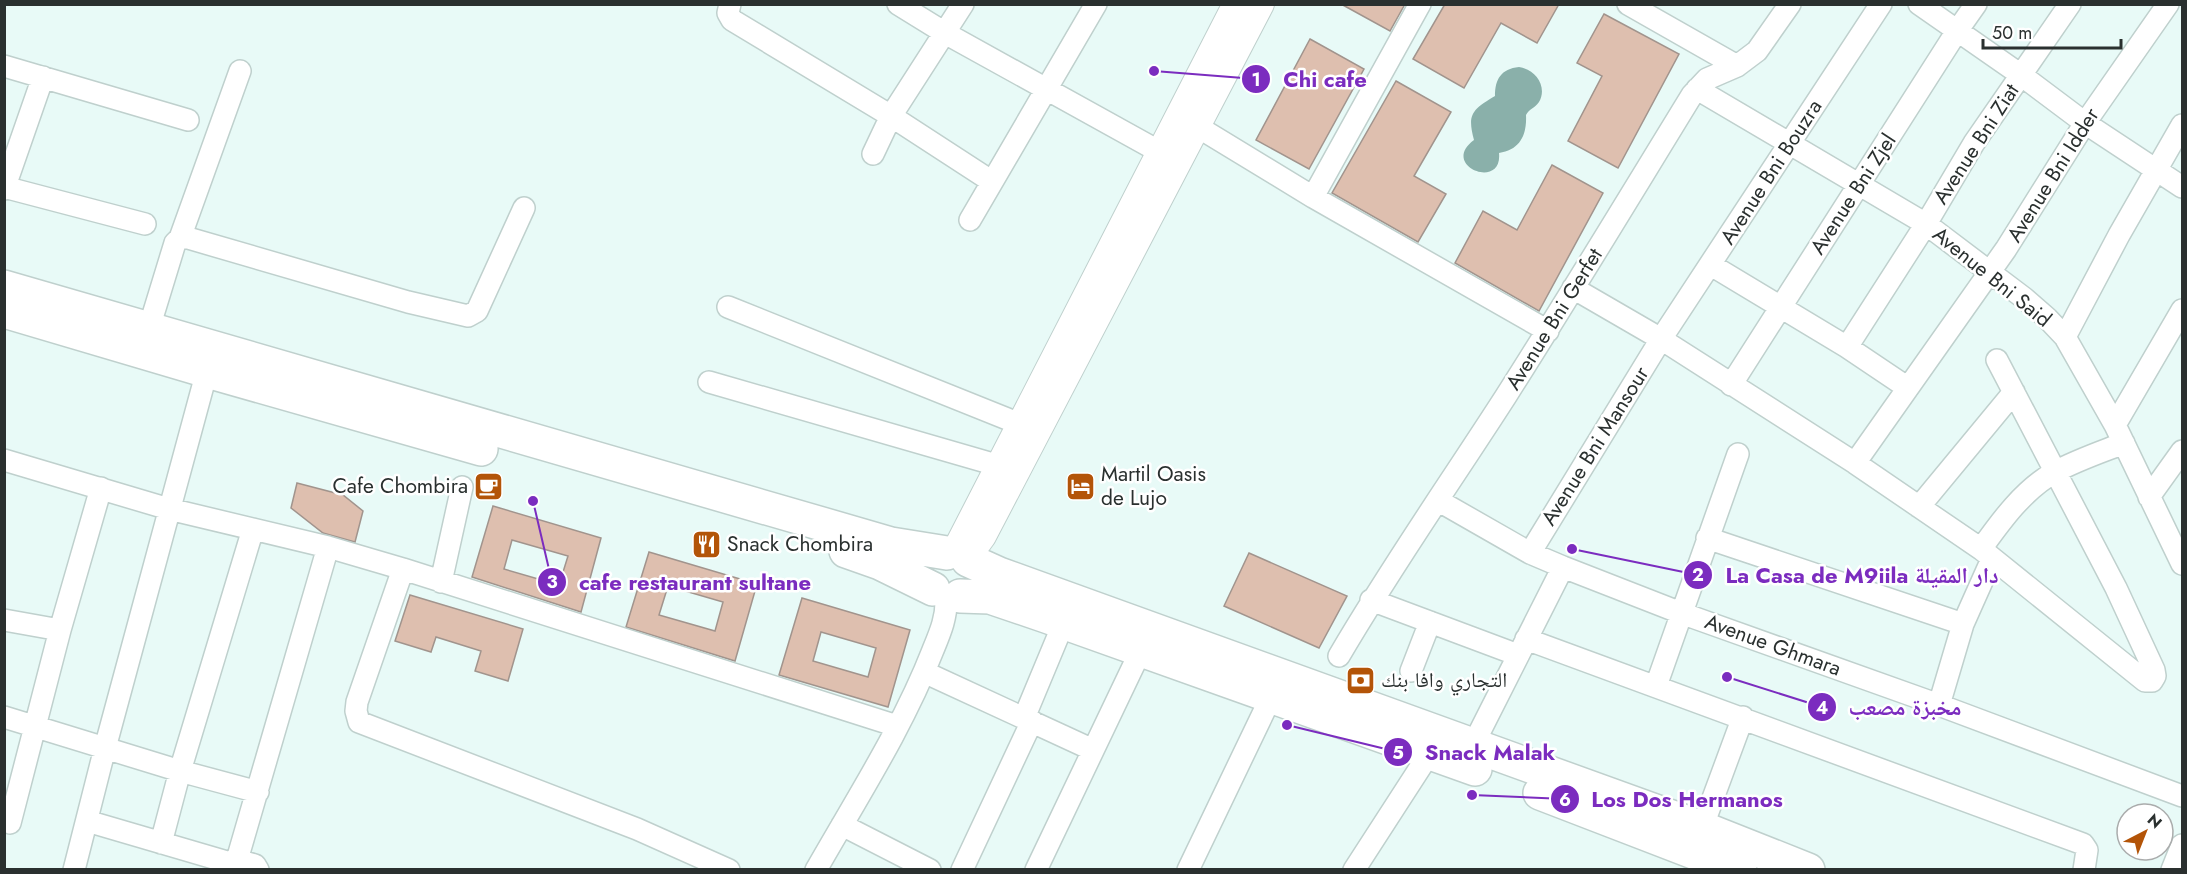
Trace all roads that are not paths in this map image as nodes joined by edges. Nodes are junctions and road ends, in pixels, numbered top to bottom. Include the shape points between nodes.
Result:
1 (730, 4) edge
2 (898, 4) edge
3 (963, 4) edge
4 (1096, 4) edge
5 (1236, 4) edge
6 (1261, 4) edge
7 (1420, 4) edge
8 (1628, 4) edge
9 (1790, 4) edge
10 (1881, 4) edge
11 (1919, 4) edge
12 (1976, 4) edge
13 (2070, 4) edge
14 (2168, 4) edge
15 (1957, 31) junction
16 (945, 33) junction
17 (1737, 66) junction
18 (5, 67) edge
19 (240, 71) dead end
20 (2021, 75) junction
21 (43, 77) junction
22 (1697, 89) junction
23 (1047, 90) junction
24 (891, 116) junction
25 (188, 120) dead end
26 (2085, 123) junction
27 (2182, 125) edge
28 (1198, 128) junction
29 (1791, 144) junction
30 (1160, 152) junction
31 (873, 154) dead end
32 (2155, 170) junction
33 (992, 181) junction
34 (1859, 184) junction
35 (2182, 187) edge
36 (5, 188) edge
37 (1313, 196) junction
38 (524, 208) dead end
39 (970, 219) dead end
40 (145, 224) dead end
41 (1926, 224) junction
42 (180, 238) junction
43 (1711, 265) junction
44 (1989, 272) junction
45 (4, 287) edge
46 (1573, 288) junction
47 (728, 307) dead end
48 (1781, 307) junction
49 (2182, 310) edge
50 (4, 311) edge
51 (148, 328) junction
52 (1548, 331) junction
53 (2065, 337) junction
54 (1661, 339) junction
55 (1847, 347) junction
56 (1997, 360) dead end
57 (207, 371) junction
58 (709, 382) dead end
59 (1731, 385) junction
60 (1908, 388) junction
61 (2014, 392) junction
62 (1020, 424) junction
63 (2120, 434) junction
64 (2182, 451) edge
65 (1738, 454) dead end
66 (4, 460) edge
67 (1855, 463) junction
68 (1000, 466) junction
69 (2055, 472) junction
70 (462, 487) dead end
71 (101, 488) junction
72 (2148, 497) junction
73 (1439, 501) junction
74 (1919, 507) junction
75 (169, 509) junction
76 (253, 529) junction
77 (1707, 537) junction
78 (328, 547) junction
79 (1530, 553) junction
80 (1987, 554) junction
81 (959, 556) junction
82 (2182, 564) edge
83 (1563, 567) junction
84 (403, 569) junction
85 (441, 582) junction
86 (947, 594) junction
87 (1371, 600) junction
88 (1682, 613) junction
89 (4, 620) edge
90 (1064, 622) junction
91 (1430, 622) junction
92 (1963, 624) junction
93 (60, 630) junction
94 (1522, 647) junction
95 (1141, 650) junction
96 (1339, 656) dead end
97 (1411, 670) dead end
98 (924, 672) junction
99 (1656, 686) junction
100 (1271, 697) junction
101 (1939, 705) junction
102 (4, 717) edge
103 (1743, 717) junction
104 (1028, 720) junction
105 (897, 726) junction
106 (35, 727) junction
107 (1473, 745) junction
108 (105, 748) junction
109 (1093, 750) junction
110 (1428, 754) junction
111 (180, 771) junction
112 (258, 792) junction
113 (11, 795) edge
114 (2182, 796) edge
115 (87, 821) junction
116 (10, 823) dead end
117 (842, 825) junction
118 (161, 843) junction
119 (2182, 844) edge
120 (1694, 850) edge
121 (237, 860) junction
122 (1358, 868) edge
123 (74, 870) edge
124 (258, 870) edge
125 (729, 870) edge
126 (816, 870) edge
127 (930, 870) edge
128 (962, 870) edge
129 (1036, 870) edge
130 (1188, 870) edge
131 (1740, 870) edge
132 (1808, 870) edge
133 (2084, 870) edge
134 (2172, 870) edge

1 - 24 street via 728,13 732,20
2 - 16 street
3 - 16 street
4 - 23 street
5 - 30 street
6 - 28 street
7 - 37 street
8 - 17 street
9 - 17 street, Avenue Bni Gerfet via 1757,51
10 - 29 street, Avenue Bni Bouzra
11 - 15 street
12 - 15 street, Avenue Bni Zjel
13 - 20 street, Avenue Bni Ziat
14 - 26 street, Avenue Bni Idder
15 - 20 street
15 - 34 street, Avenue Bni Zjel
16 - 23 street
16 - 24 street
17 - 22 street, Avenue Bni Gerfet via 1707,79
18 - 21 street
19 - 42 street
20 - 26 street
20 - 41 street, Avenue Bni Ziat via 1974,143
21 - 25 street
21 - 36 street
22 - 29 street, Avenue Bni Said
22 - 46 street, Avenue Bni Gerfet
23 - 30 street
23 - 33 street
24 - 31 street
24 - 33 street
26 - 32 street
26 - 44 street, Avenue Bni Idder
27 - 32 street
28 - 37 street
28 - 81 street via 978,545
29 - 34 street, Avenue Bni Said
29 - 43 street, Avenue Bni Bouzra
30 - 62 street
32 - 35 street
32 - 53 street
33 - 39 street
34 - 41 street, Avenue Bni Said
34 - 48 street, Avenue Bni Zjel
36 - 40 street
37 - 52 street
38 - 42 street via 477,311 468,316
41 - 44 street, Avenue Bni Said
41 - 55 street, Avenue Bni Ziat
42 - 51 street via 175,243
43 - 48 street
43 - 54 street, Avenue Bni Bouzra
44 - 53 street, Avenue Bni Said
44 - 60 street, Avenue Bni Idder
45 - 51 main road
46 - 52 street, Avenue Bni Gerfet
46 - 54 street
47 - 62 street
48 - 55 street
48 - 59 street, Avenue Bni Zjel
49 - 63 street
50 - 57 main road
51 - 81 main road via 891,544
52 - 73 street, Avenue Bni Gerfet
53 - 63 street, Avenue Bni Said
54 - 59 street
54 - 79 street, Avenue Bni Mansour
55 - 60 street
56 - 61 street
57 - 75 street
57 - 86 main road via 852,553
58 - 68 street
59 - 67 street
60 - 67 street, Avenue Bni Idder
61 - 69 street
61 - 74 street
62 - 68 street
63 - 69 street
63 - 72 street, Avenue Bni Said
64 - 72 street
65 - 77 street
66 - 71 street
67 - 74 street
68 - 81 street
69 - 80 street via 2018,503
69 - 80 street via 2120,598 2154,670 2154,679 2145,681
70 - 85 street
71 - 75 street
71 - 93 street
72 - 82 street, Avenue Bni Said
73 - 79 street, Avenue Ghmara
73 - 87 street, Avenue Bni Gerfet
74 - 80 street
75 - 76 street
75 - 108 street
76 - 78 street
76 - 111 street
77 - 88 street
77 - 92 street
78 - 84 street
78 - 112 street
79 - 83 street, Avenue Ghmara
80 - 92 street
81 - 86 main road via 972,566 974,580 967,592
81 - 107 main road via 999,574
83 - 88 street, Avenue Ghmara
83 - 94 street
84 - 85 street
84 - 125 street via 357,702 359,722 637,829
85 - 105 street
86 - 90 main road via 990,597
86 - 98 street via 944,621
87 - 91 street
87 - 96 street, Avenue Bni Gerfet
88 - 99 street
88 - 101 street, Avenue Ghmara
89 - 93 street
90 - 95 main road
90 - 104 street
91 - 94 street
91 - 97 street
92 - 101 street
93 - 106 street
94 - 99 street
94 - 107 street
95 - 100 main road
95 - 109 street
98 - 104 street
98 - 105 street
99 - 103 street
100 - 110 main road
100 - 130 street
101 - 114 street, Avenue Ghmara
102 - 106 street
103 - 120 street
103 - 133 street via 2083,844 2087,850
104 - 109 street
104 - 128 street
105 - 117 street
106 - 108 street
106 - 113 street
107 - 120 main road
108 - 111 street
108 - 115 street
109 - 129 street
110 - 120 main road
110 - 122 street
111 - 112 street
111 - 118 street
112 - 121 street
113 - 116 street
115 - 118 street
115 - 123 street
117 - 126 street
117 - 127 street
118 - 121 street via 228,863
119 - 134 street
120 - 131 main road
120 - 132 main road
121 - 124 street via 255,865

